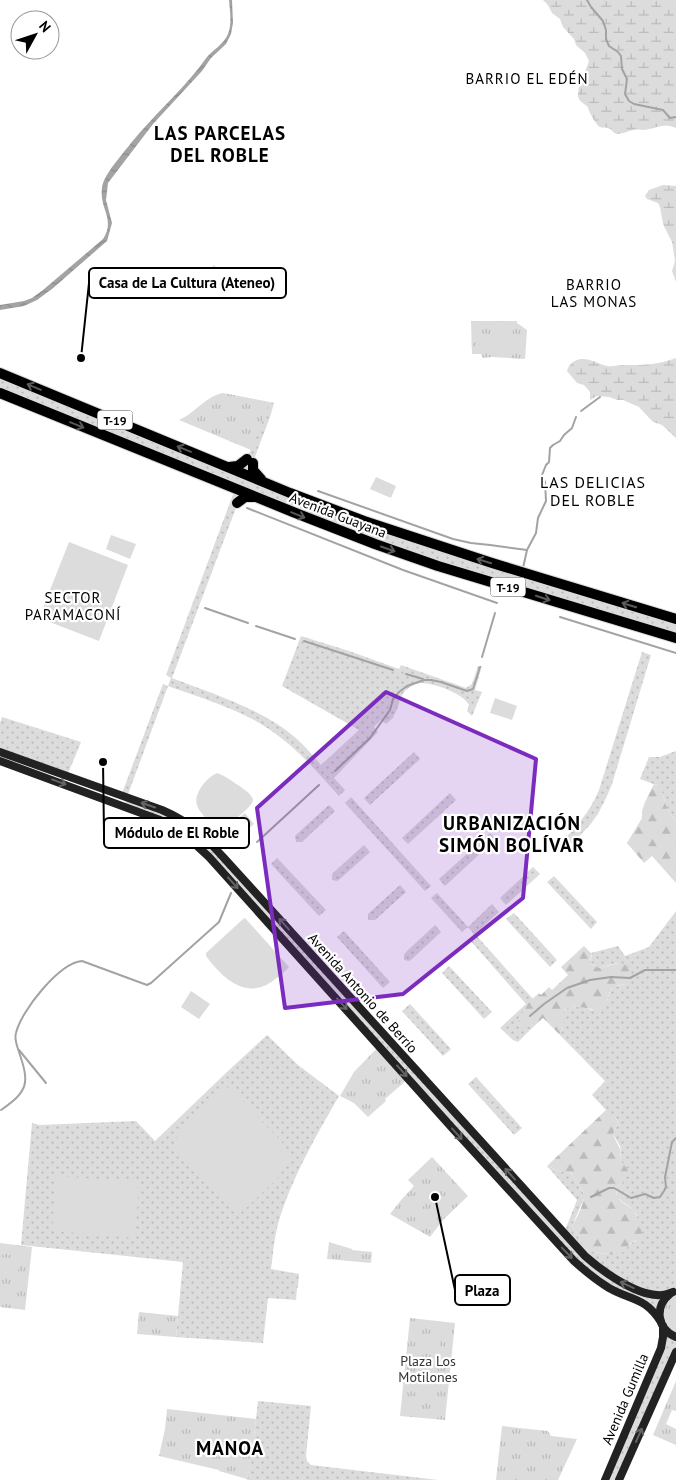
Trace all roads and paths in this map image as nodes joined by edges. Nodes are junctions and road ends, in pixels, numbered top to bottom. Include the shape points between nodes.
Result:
1 (0, 373) edge
2 (0, 393) edge
3 (230, 468) junction
4 (263, 482) junction
5 (233, 495) junction
6 (254, 497) junction
7 (676, 619) edge
8 (676, 638) edge
9 (0, 752) edge
10 (0, 761) edge
11 (674, 1292) edge
12 (662, 1324) junction
13 (676, 1337) edge
14 (676, 1352) edge
15 (604, 1480) edge
16 (620, 1480) edge

3 -> 1 highway, Avenida Guayana / T-19
2 -> 5 highway, Avenida Guayana / T-19
3 - 4 highway, Avenida Guayana / T-19
3 - 4 highway via 250,461
7 -> 4 highway, Avenida Guayana / T-19 via 436,546
5 - 6 highway, Avenida Guayana / T-19
5 - 6 highway
6 -> 8 highway, Avenida Guayana / T-19 via 438,566
11 -> 9 street, Avenida Antonio de Berrío via 648,1294 615,1279 585,1256 226,860 190,825 162,810
10 -> 12 street, Avenida Antonio de Berrío via 160,820 189,837 565,1251 599,1281 645,1304
11 - 12 street, Avenida Gumilla via 661,1305
12 - 13 street, Avenida Antonio de Berrío via 668,1333
12 - 15 street, Avenida Gumilla via 660,1348
16 -> 14 street, Avenida Gumilla

